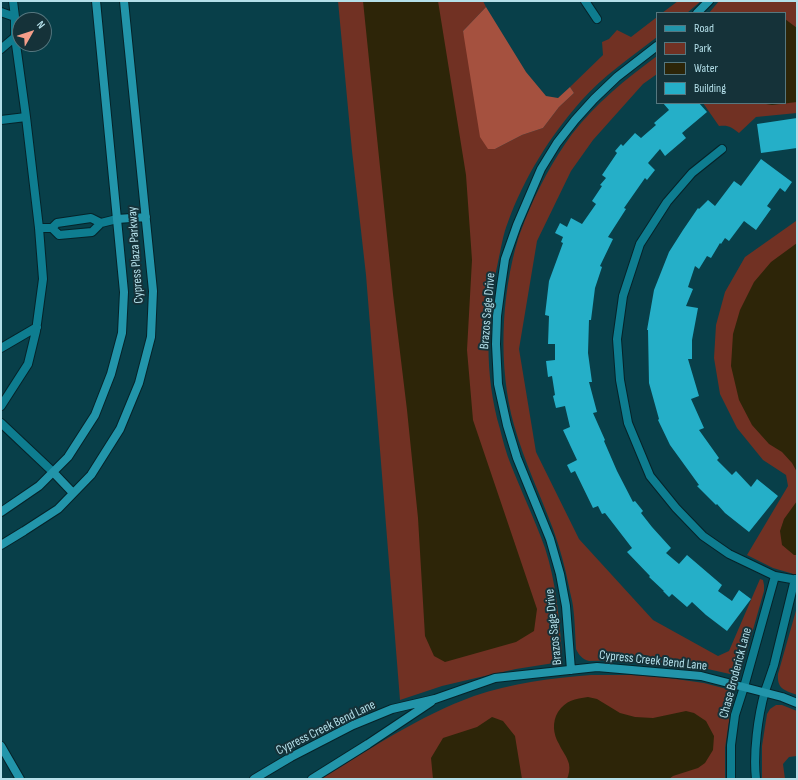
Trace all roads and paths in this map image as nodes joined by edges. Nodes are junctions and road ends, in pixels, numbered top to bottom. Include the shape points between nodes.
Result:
1 (13, 1) edge
2 (96, 1) edge
3 (124, 1) edge
4 (585, 1) edge
5 (709, 1) edge
6 (1, 12) edge
7 (14, 12) edge
8 (698, 12) edge
9 (12, 16) edge
10 (597, 19) dead end
11 (12, 40) edge
12 (656, 47) edge
13 (1, 49) edge
14 (17, 52) edge
15 (26, 117) junction
16 (1, 120) edge
17 (722, 149) dead end
18 (146, 217) junction
19 (117, 219) junction
20 (101, 223) junction
21 (39, 228) junction
22 (52, 228) junction
23 (37, 327) junction
24 (1, 348) edge
25 (1, 406) edge
26 (1, 423) edge
27 (53, 472) junction
28 (73, 493) junction
29 (1, 512) edge
30 (1, 545) edge
31 (775, 576) junction
32 (796, 580) edge
33 (571, 670) junction
34 (744, 687) junction
35 (765, 693) junction
36 (435, 699) junction
37 (797, 703) edge
38 (1, 746) edge
39 (20, 779) edge
40 (254, 779) edge
41 (312, 779) edge
42 (731, 779) edge
43 (756, 779) edge

1 - 7 street
2 - 19 street, Cypress Plaza Parkway
3 - 18 street, Cypress Plaza Parkway
4 - 10 street
5 - 8 street
6 - 9 street
11 - 13 street
12 - 33 street, Brazos Sage Drive via 617,77 594,99 557,143 541,169 516,225 505,259 501,286 496,344 498,384 517,458 550,539 560,574 566,606
14 - 15 street
15 - 16 street
15 - 21 street
17 - 31 street via 692,173 667,202 640,244 623,296 617,339 620,380 628,423 650,476 703,536 729,554
18 - 19 street
18 - 28 street, Cypress Plaza Parkway via 153,291 151,337 139,383 120,429 90,475
19 - 20 street
19 - 27 street, Cypress Plaza Parkway via 124,292 122,333 112,374 95,415 68,457
20 - 22 street via 91,218 57,223
20 - 22 street via 92,232 59,235
21 - 22 street
21 - 23 street via 43,279
23 - 24 street
23 - 25 street via 28,364
26 - 27 street
27 - 28 street
27 - 29 street, Cypress Plaza Parkway via 39,486
28 - 30 street, Cypress Plaza Parkway via 58,508
31 - 32 street
31 - 34 street, Chase Broderick Lane
32 - 35 street
33 - 34 street, Cypress Creek Bend Lane via 597,667 701,676
33 - 36 street, Cypress Creek Bend Lane via 495,678
34 - 35 street, Cypress Creek Bend Lane
34 - 42 street, Chase Broderick Lane via 735,715 731,745
35 - 37 street, Cypress Creek Bend Lane
35 - 43 street via 756,747
36 - 40 street, Cypress Creek Bend Lane via 392,709 353,725
36 - 41 street, Cypress Creek Bend Lane
38 - 39 street

